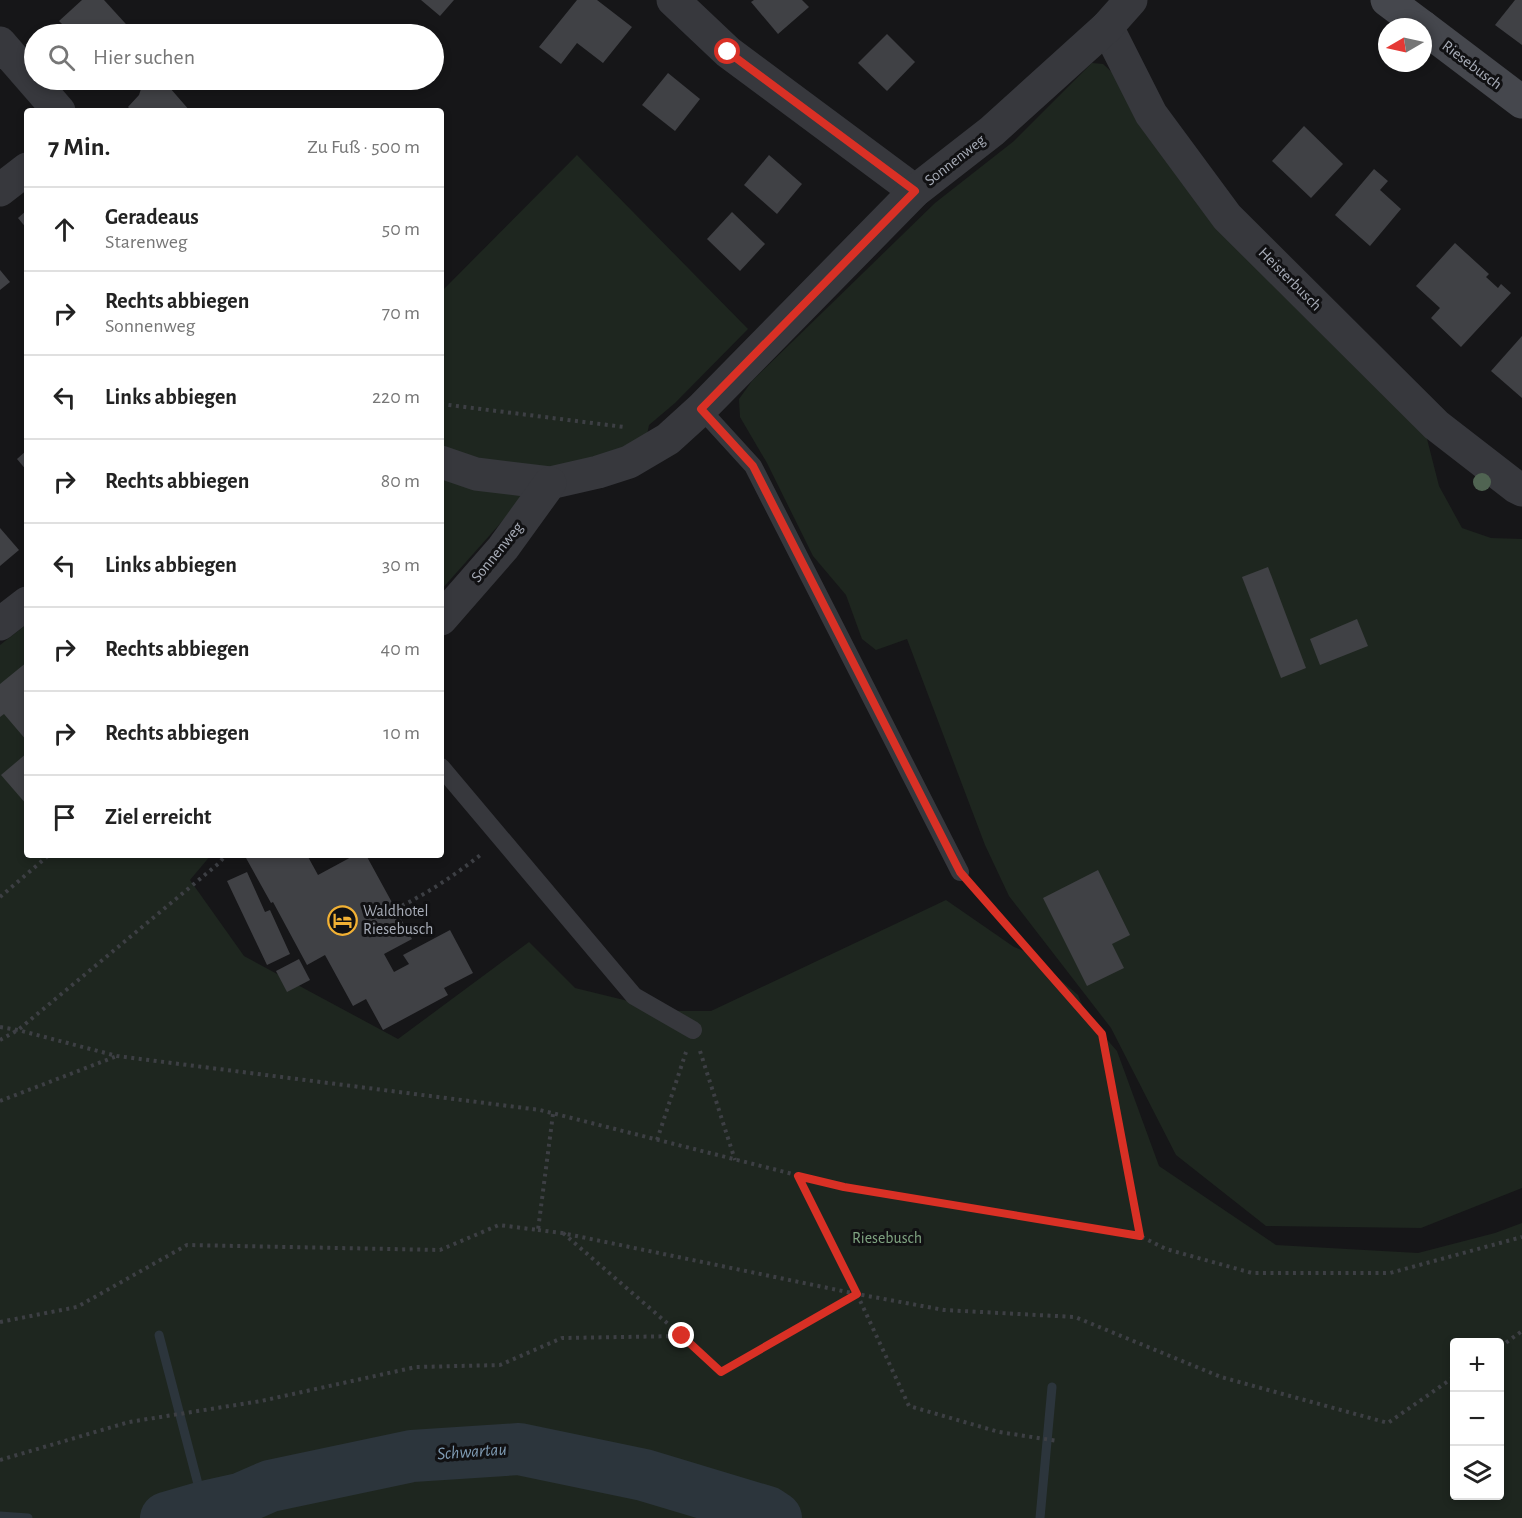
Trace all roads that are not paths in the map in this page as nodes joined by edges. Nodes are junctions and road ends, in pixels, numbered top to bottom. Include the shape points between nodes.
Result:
1 (673, 0) edge
2 (1131, 0) edge
3 (1387, 0) edge
4 (1411, 18) edge
5 (1107, 27) junction
6 (1432, 34) edge
7 (0, 43) edge
8 (24, 71) edge
9 (41, 90) edge
10 (1522, 102) edge
11 (56, 108) edge
12 (24, 171) edge
13 (0, 189) edge
14 (915, 191) junction
15 (701, 409) junction
16 (444, 463) edge
17 (550, 483) junction
18 (1522, 490) edge
19 (24, 605) edge
20 (444, 616) edge
21 (0, 624) edge
22 (444, 771) edge
23 (960, 872) road end
24 (693, 1030) road end

1 - 14 street via 728,52
2 - 5 street, Sonnenweg
3 - 4 main road, Riesebusch
5 - 14 street, Sonnenweg via 992,131
5 - 18 street, Heisterbusch via 1150,114 1227,217 1436,424
6 - 10 main road, Riesebusch
7 - 8 street
9 - 11 street
12 - 13 street
14 - 15 street, Sonnenweg
15 - 17 street, Sonnenweg via 668,439 629,462
15 - 23 lane via 753,466
16 - 17 street, Sonnenweg via 476,474
17 - 20 street, Sonnenweg via 503,548
19 - 21 street
22 - 24 lane via 634,996

